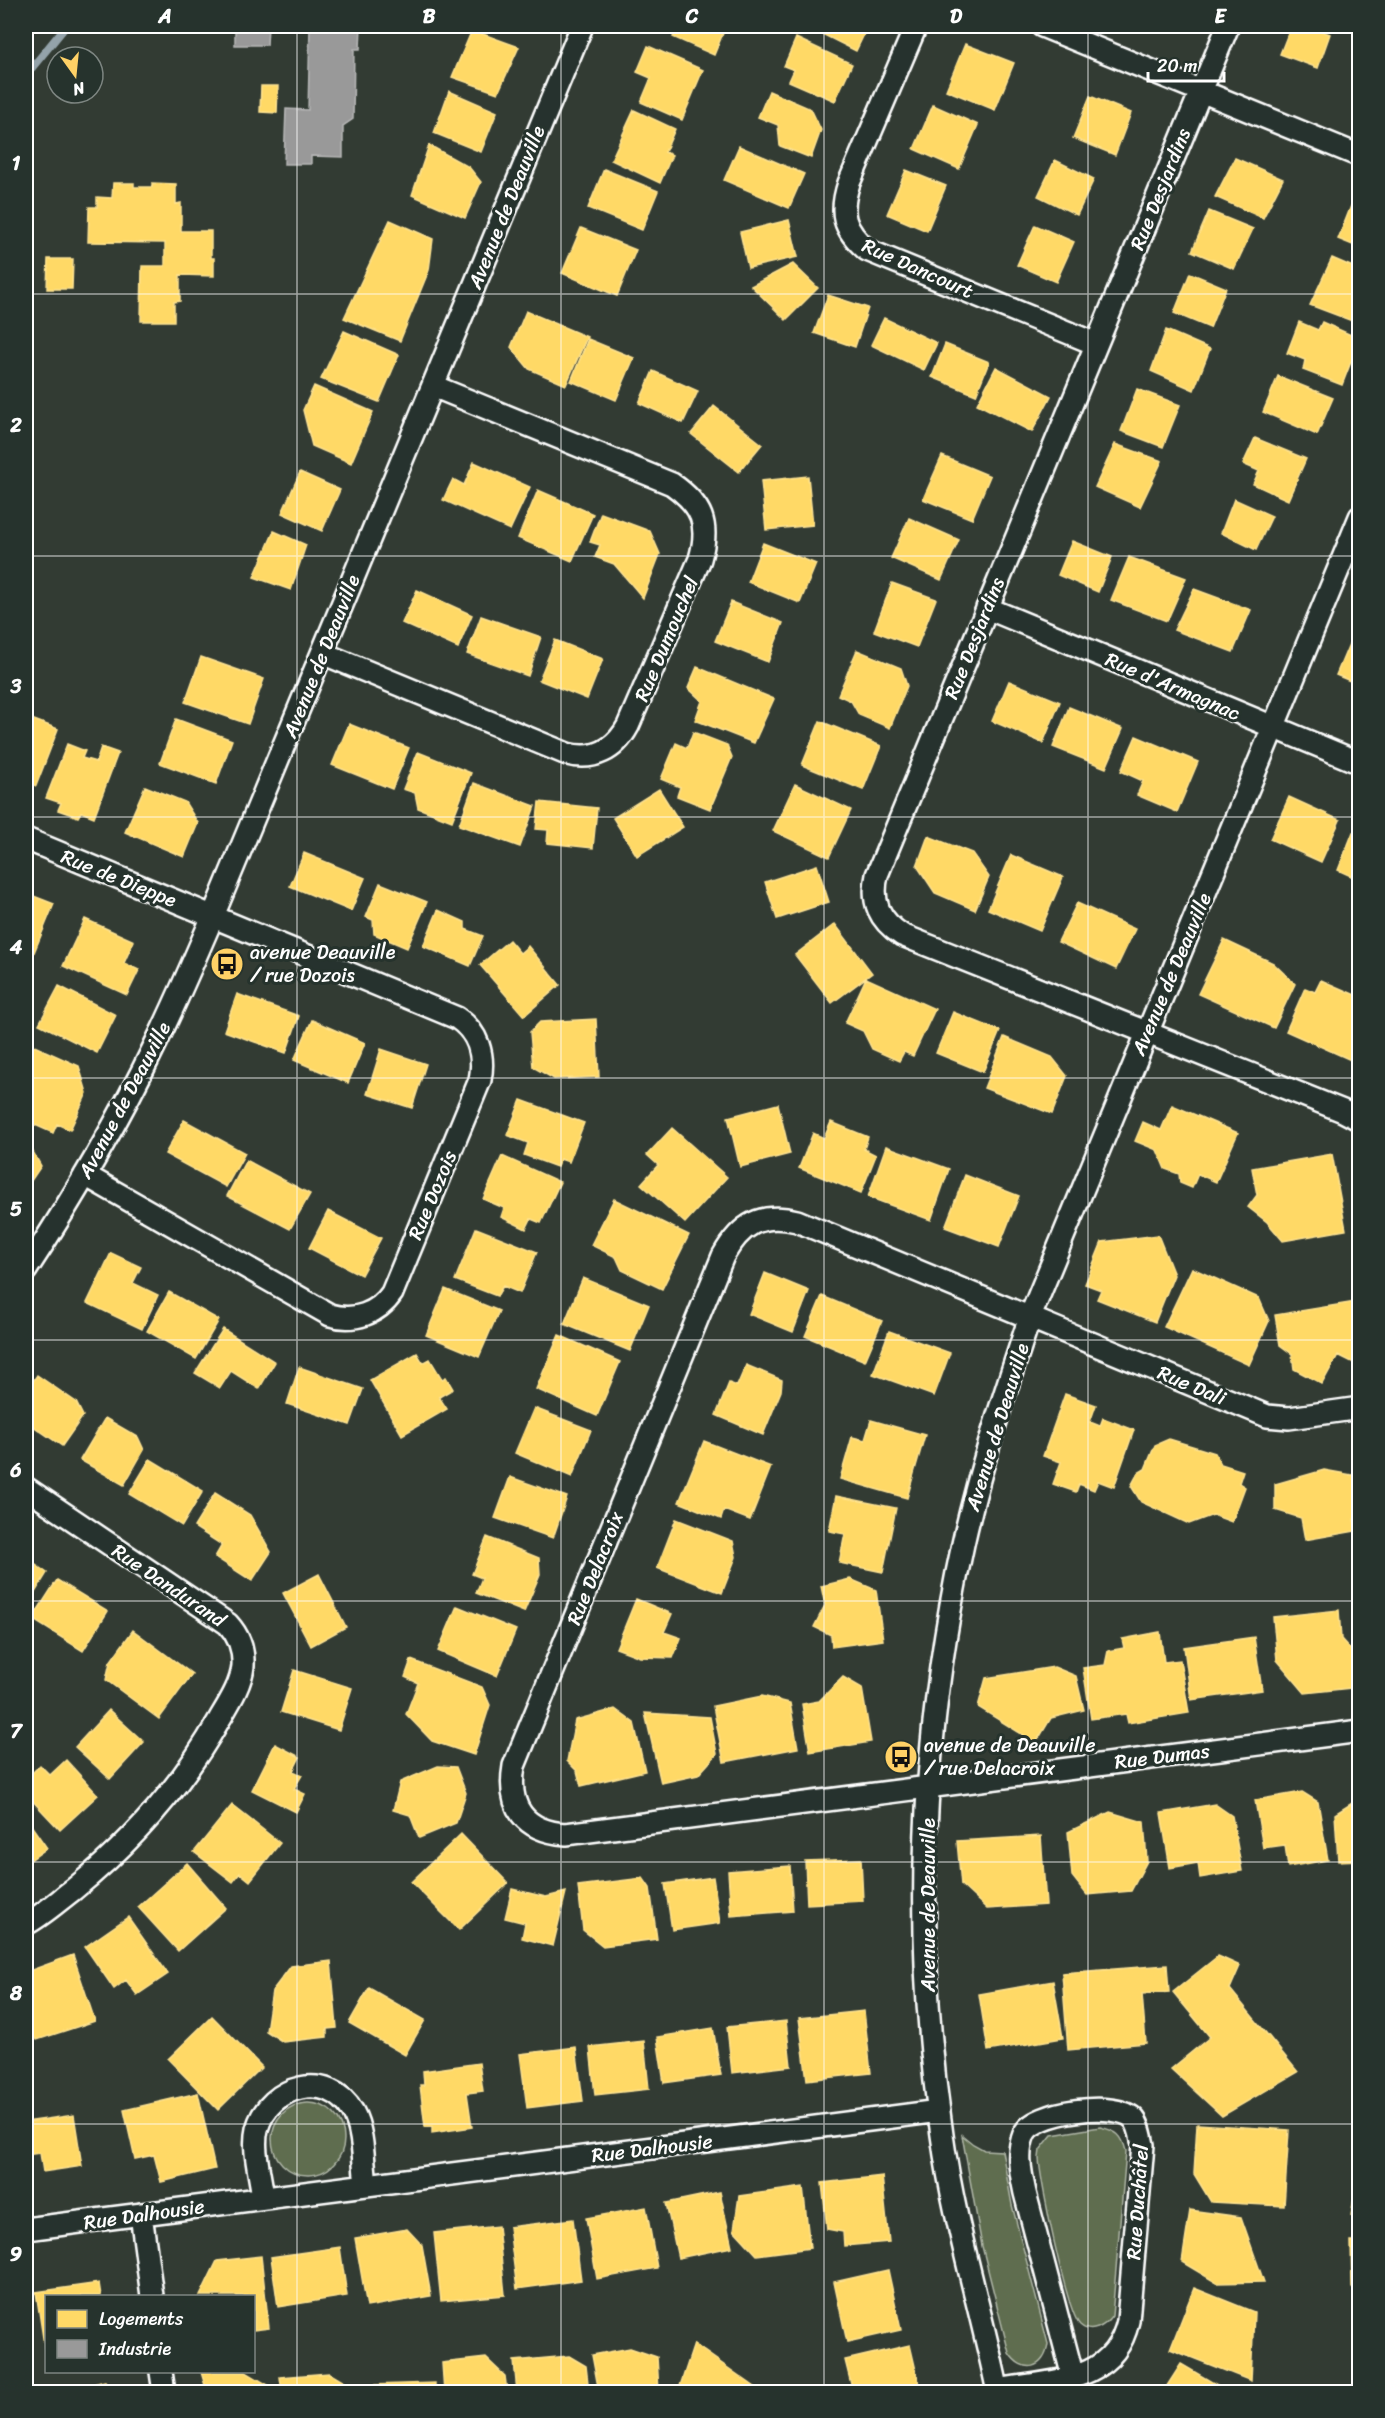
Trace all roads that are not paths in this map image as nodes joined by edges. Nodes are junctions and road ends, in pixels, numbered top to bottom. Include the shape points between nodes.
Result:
1 (582, 26) edge
2 (916, 26) edge
3 (1042, 26) edge
4 (1228, 26) edge
5 (1201, 91) junction
6 (1359, 156) edge
7 (1096, 344) junction
8 (433, 386) junction
9 (1359, 517) edge
10 (987, 608) junction
11 (322, 653) junction
12 (1273, 728) junction
13 (1359, 763) edge
14 (26, 839) edge
15 (213, 916) junction
16 (1147, 1032) junction
17 (1359, 1120) edge
18 (85, 1175) junction
19 (26, 1270) edge
20 (1030, 1317) junction
21 (1359, 1408) edge
22 (26, 1488) edge
23 (1359, 1731) edge
24 (928, 1788) junction
25 (26, 1924) edge
26 (939, 2110) junction
27 (366, 2184) junction
28 (263, 2198) junction
29 (141, 2214) junction
30 (26, 2229) edge
31 (152, 2295) edge
32 (161, 2373) edge
33 (1073, 2377) junction
34 (997, 2391) edge
35 (164, 2392) edge

1 - 8 street, Avenue de Deauville
2 - 7 street, Rue Dancourt via 849,183 843,209 846,226 867,250
3 - 5 street
4 - 5 street, Rue Desjardins
5 - 6 street
5 - 7 street, Rue Desjardins
7 - 10 street, Rue Desjardins
8 - 11 street, Avenue de Deauville
8 - 11 street, Rue Dumouchel via 672,484 687,494 704,524 705,542 700,559 628,726 612,747 594,755 567,754
9 - 12 street, Avenue de Deauville
10 - 12 street, Rue d'Armagnac
10 - 16 street, Rue Desjardins via 877,874 875,903 886,922 902,935
11 - 15 street, Avenue de Deauville
12 - 13 street, Rue d'Armagnac
12 - 16 street, Avenue de Deauville
14 - 15 street, Rue de Dieppe
15 - 18 street, Avenue de Deauville via 158,1040
15 - 18 street, Rue Dozois via 457,1018 475,1035 482,1058 480,1080 392,1293 386,1302 367,1314 342,1319 330,1315
16 - 17 street
16 - 20 street, Avenue de Deauville
18 - 19 street, Avenue de Deauville
20 - 21 street, Rue Dali via 1267,1416 1289,1418
20 - 24 street, Avenue de Deauville via 990,1440 963,1544 940,1679
20 - 24 street, Rue Delacroix via 797,1221 766,1217 741,1230 719,1267 514,1766 511,1782 525,1820 550,1833 566,1834
22 - 25 street, Rue Dandurand via 228,1624 237,1634 243,1654 240,1681 229,1703 204,1747 165,1800 91,1875
23 - 24 street, Rue Dumas
24 - 26 street, Avenue de Deauville via 926,1959
26 - 27 street, Rue Dalhousie
26 - 34 street, Avenue de Deauville via 957,2217
27 - 28 street, Rue Dalhousie
27 - 28 street via 354,2113 333,2092 303,2087 272,2101 261,2116 256,2149
28 - 29 street, Rue Dalhousie
29 - 30 street, Rue Dalhousie
29 - 31 street
32 - 35 street
33 - 33 street, Rue Duchâtel via 1089,2373 1115,2351 1128,2321 1143,2145 1134,2119 1108,2109 1057,2114 1037,2121 1025,2132 1020,2147 1025,2193
33 - 34 street, Rue Duchâtel

